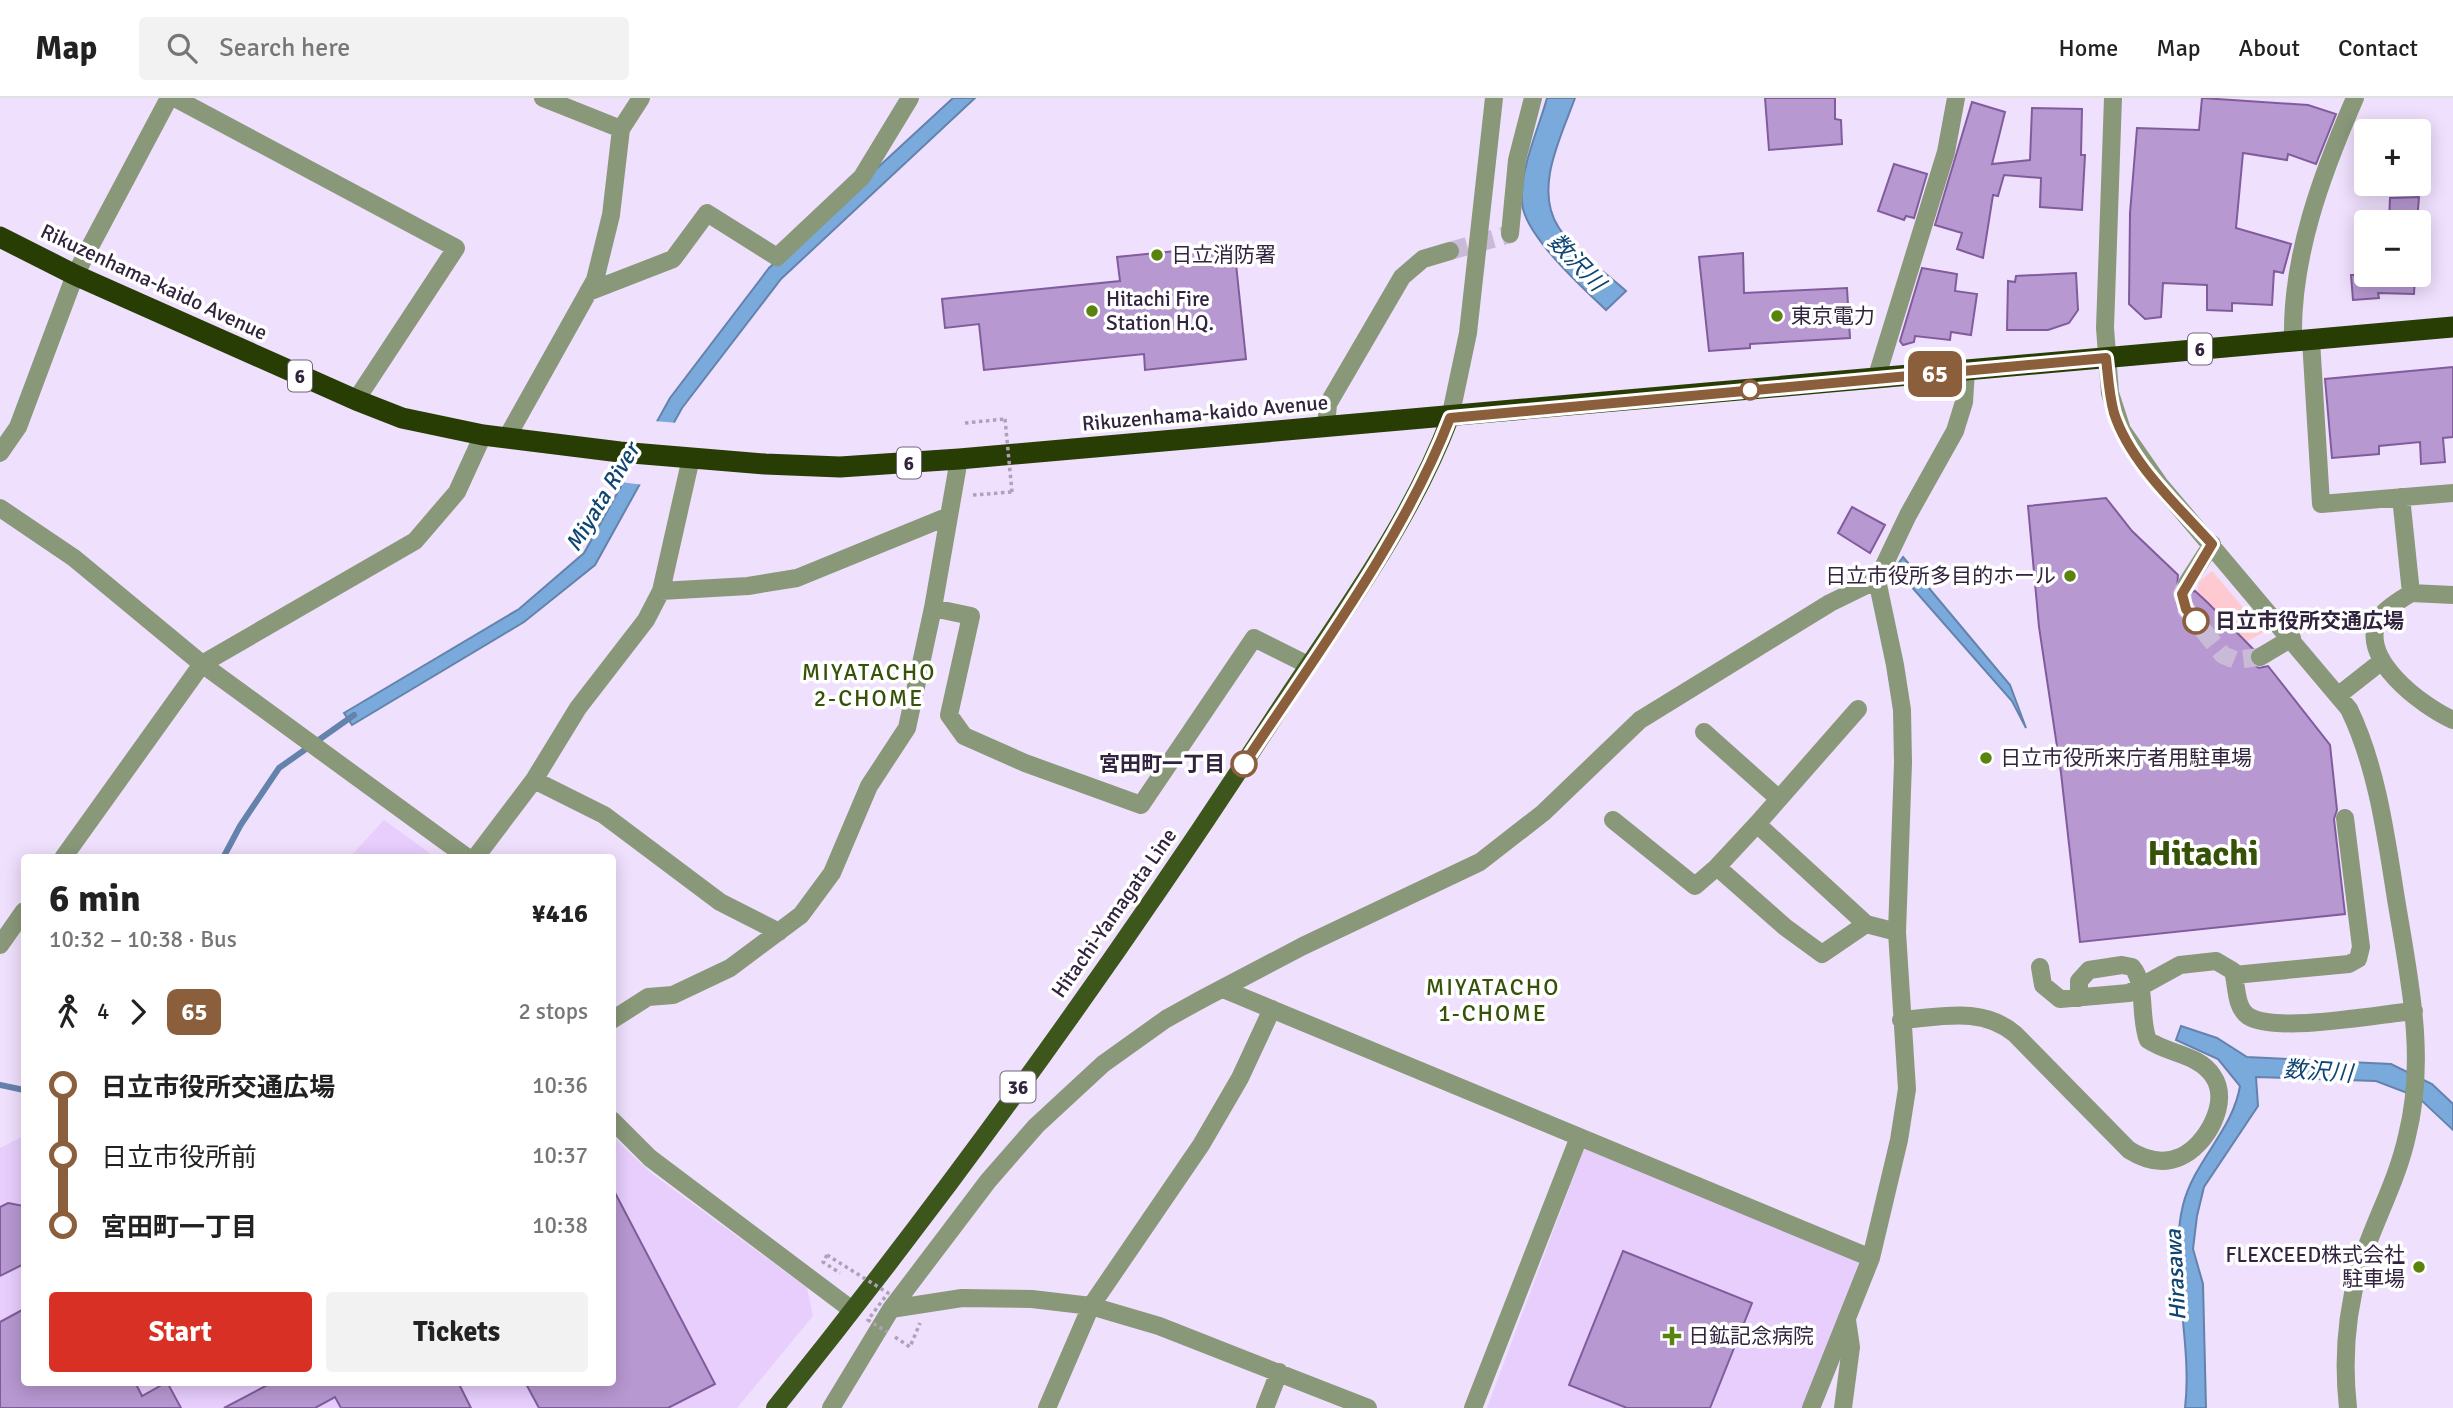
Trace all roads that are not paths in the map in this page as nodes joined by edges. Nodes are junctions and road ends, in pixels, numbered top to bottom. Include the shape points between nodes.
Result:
1 (169, 98) edge
2 (174, 98) edge
3 (543, 98) edge
4 (641, 98) edge
5 (910, 98) edge
6 (1494, 98) edge
7 (1533, 98) edge
8 (1956, 98) edge
9 (2113, 98) edge
10 (2355, 98) edge
11 (621, 129) junction
12 (1510, 234) dead end
13 (0, 237) edge
14 (1450, 251) tunnel mouth
15 (75, 275) junction
16 (588, 292) junction
17 (2453, 327) edge
18 (2302, 340) junction
19 (2106, 358) junction
20 (1966, 372) junction
21 (1876, 379) junction
22 (356, 400) junction
23 (1450, 418) junction
24 (1326, 426) junction
25 (483, 435) junction
26 (506, 439) junction
27 (0, 453) edge
28 (685, 458) junction
29 (959, 459) junction
30 (2453, 494) edge
31 (2401, 498) junction
32 (0, 508) edge
33 (950, 516) junction
34 (2212, 544) junction
35 (1877, 580) junction
36 (2187, 583) tunnel mouth
37 (662, 591) junction
38 (2411, 593) junction
39 (2453, 595) edge
40 (933, 608) junction
41 (2292, 638) junction
42 (2260, 657) tunnel mouth
43 (2382, 661) junction
44 (202, 664) junction
45 (1308, 665) junction
46 (2340, 694) junction
47 (1858, 709) dead end
48 (2453, 720) edge
49 (1704, 732) dead end
50 (534, 780) junction
51 (1778, 798) junction
52 (2345, 818) dead end
53 (1614, 820) dead end
54 (1757, 824) junction
55 (66, 854) edge
56 (463, 854) edge
57 (478, 854) edge
58 (1717, 867) junction
59 (21, 915) edge
60 (1866, 924) junction
61 (779, 932) junction
62 (1897, 932) junction
63 (0, 946) edge
64 (2040, 967) dead end
65 (2234, 975) junction
66 (1223, 989) junction
67 (2140, 989) junction
68 (2079, 998) junction
69 (1272, 1009) junction
70 (2414, 1011) junction
71 (616, 1017) edge
72 (1901, 1020) junction
73 (616, 1124) edge
74 (1579, 1137) junction
75 (1871, 1258) junction
76 (889, 1301) junction
77 (1091, 1306) junction
78 (852, 1310) junction
79 (1846, 1320) junction
80 (1279, 1372) junction
81 (775, 1408) edge
82 (831, 1408) edge
83 (1047, 1408) edge
84 (1265, 1408) edge
85 (1368, 1408) edge
86 (1473, 1408) edge
87 (1811, 1408) edge
88 (1843, 1408) edge
89 (2348, 1408) edge

1 - 15 street
2 - 22 street via 456,248
3 - 11 street
4 - 11 street
5 - 16 street via 862,177 777,257 707,213 673,259
6 - 23 street via 1468,333
7 - 12 street via 1517,160
8 - 21 street via 1946,152
9 - 19 street
10 - 18 street via 2326,164 2298,277 2292,314
11 - 16 street via 611,215
13 - 15 highway, Rikuzenhama-kaido Avenue / 6
14 - 24 street via 1423,259 1402,277 1328,404
15 - 22 highway, Rikuzenhama-kaido Avenue / 6
15 - 27 street via 18,427
16 - 26 street
17 - 18 highway, Rikuzenhama-kaido Avenue / 6
18 - 19 highway, Rikuzenhama-kaido Avenue / 6
18 - 31 street via 2321,504
19 - 20 highway, Rikuzenhama-kaido Avenue / 6
19 - 34 street via 2112,403 2122,430 2160,485
20 - 21 highway, Rikuzenhama-kaido Avenue / 6
20 - 35 street via 1964,402 1955,431
21 - 23 highway, Rikuzenhama-kaido Avenue / 6
22 - 25 highway, Rikuzenhama-kaido Avenue / 6 via 402,418
23 - 24 highway, Rikuzenhama-kaido Avenue / 6
23 - 45 main road, Hitachi-Yamagata Line / 36 via 1423,482
24 - 29 highway, Rikuzenhama-kaido Avenue / 6
25 - 26 highway, Rikuzenhama-kaido Avenue / 6
25 - 44 street via 457,492 415,541
26 - 28 highway, Rikuzenhama-kaido Avenue / 6
28 - 29 highway, Rikuzenhama-kaido Avenue / 6 via 840,467
28 - 37 street
29 - 33 street
30 - 31 street
31 - 38 street
32 - 44 street via 75,558
33 - 37 street via 797,578
33 - 40 street
34 - 36 street
34 - 41 street
35 - 62 street via 1902,710
35 - 66 street via 1830,603 1640,720 1543,813 1480,862
37 - 50 street via 646,620 578,708
38 - 39 street
38 - 43 street via 2380,617 2375,636
40 - 45 street via 971,616 949,715 964,736 1025,764 1141,805 1254,638
40 - 61 street via 907,728 869,786 832,873 801,915
41 - 42 street
41 - 46 street
43 - 46 street
43 - 48 street via 2418,700
44 - 55 street
44 - 56 street
45 - 78 main road, Hitachi-Yamagata Line / 36 via 1090,989
46 - 70 street via 2359,729 2376,790
47 - 51 street
49 - 51 street
50 - 57 street
50 - 61 street via 604,815 720,902
51 - 54 street
52 - 65 street via 2361,947 2358,959 2349,964
53 - 58 street via 1695,886
54 - 58 street
54 - 60 street
58 - 60 street via 1822,954
59 - 63 street
60 - 62 street
61 - 71 street via 730,968 673,995 648,997
62 - 72 street
64 - 68 street via 2049,992 2060,999
65 - 67 street via 2217,961 2180,965
65 - 70 street via 2240,1005 2248,1016 2264,1020 2299,1023
66 - 69 street
66 - 76 street via 1132,1042 1035,1126
67 - 68 street
67 - 68 street via 2132,967 2093,968 2079,981
67 - 72 street via 2148,1040 2205,1066 2220,1093 2217,1112 2196,1145 2165,1161 2145,1159 2129,1150 2015,1034 1995,1020 1975,1015
69 - 74 street
69 - 77 street via 1240,1078 1201,1145
70 - 89 street via 2414,1104 2396,1176 2352,1290 2345,1365
72 - 75 street via 1907,1089
73 - 78 street via 650,1158
74 - 75 street
74 - 86 street
75 - 79 street
76 - 77 street via 961,1297
76 - 82 street
77 - 80 street via 1124,1313
77 - 83 street
78 - 81 main road, Hitachi-Yamagata Line / 36
79 - 87 street
79 - 88 street via 1851,1347
80 - 84 street
80 - 85 street

